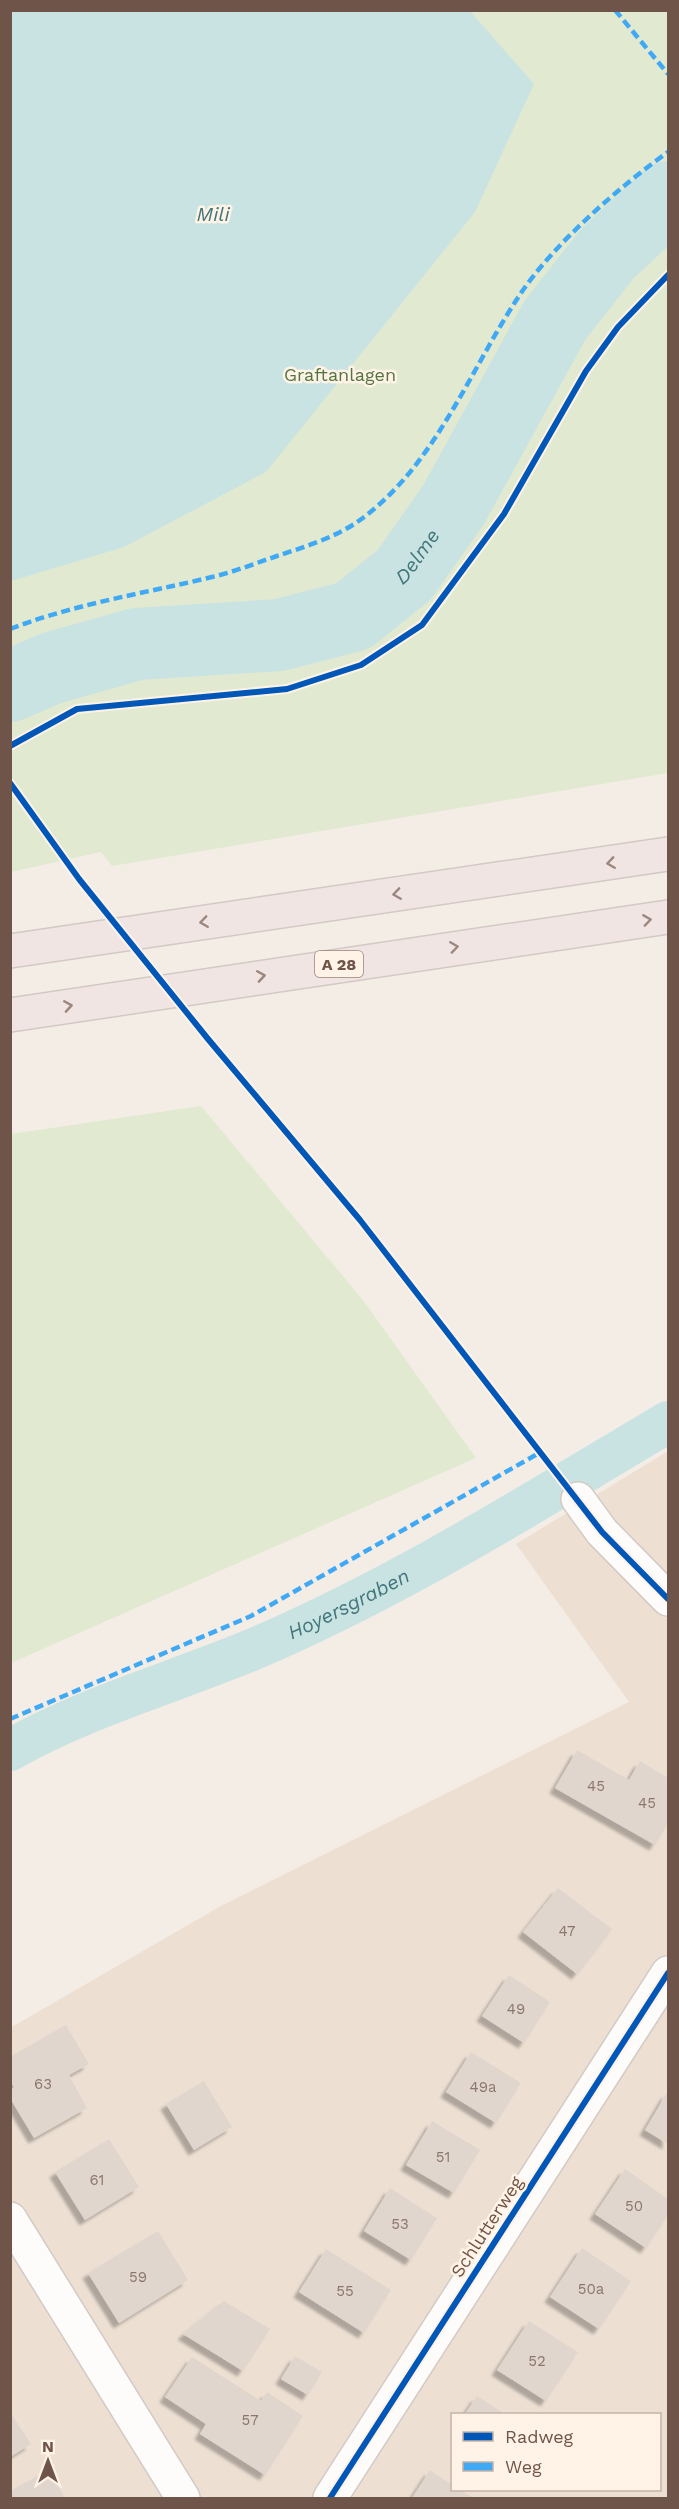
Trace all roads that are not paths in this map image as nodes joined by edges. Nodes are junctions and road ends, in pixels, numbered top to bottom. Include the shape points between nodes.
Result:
1 (669, 854) edge
2 (669, 917) edge
3 (10, 951) edge
4 (10, 1015) edge
5 (578, 1499) dead end
6 (669, 1599) edge
7 (669, 1973) edge
8 (10, 2219) edge
9 (183, 2499) edge
10 (330, 2499) edge

1 -> 3 highway
4 -> 2 highway, A 28
5 - 6 street via 602,1532
7 - 10 street, Schlutterweg
8 - 9 street

